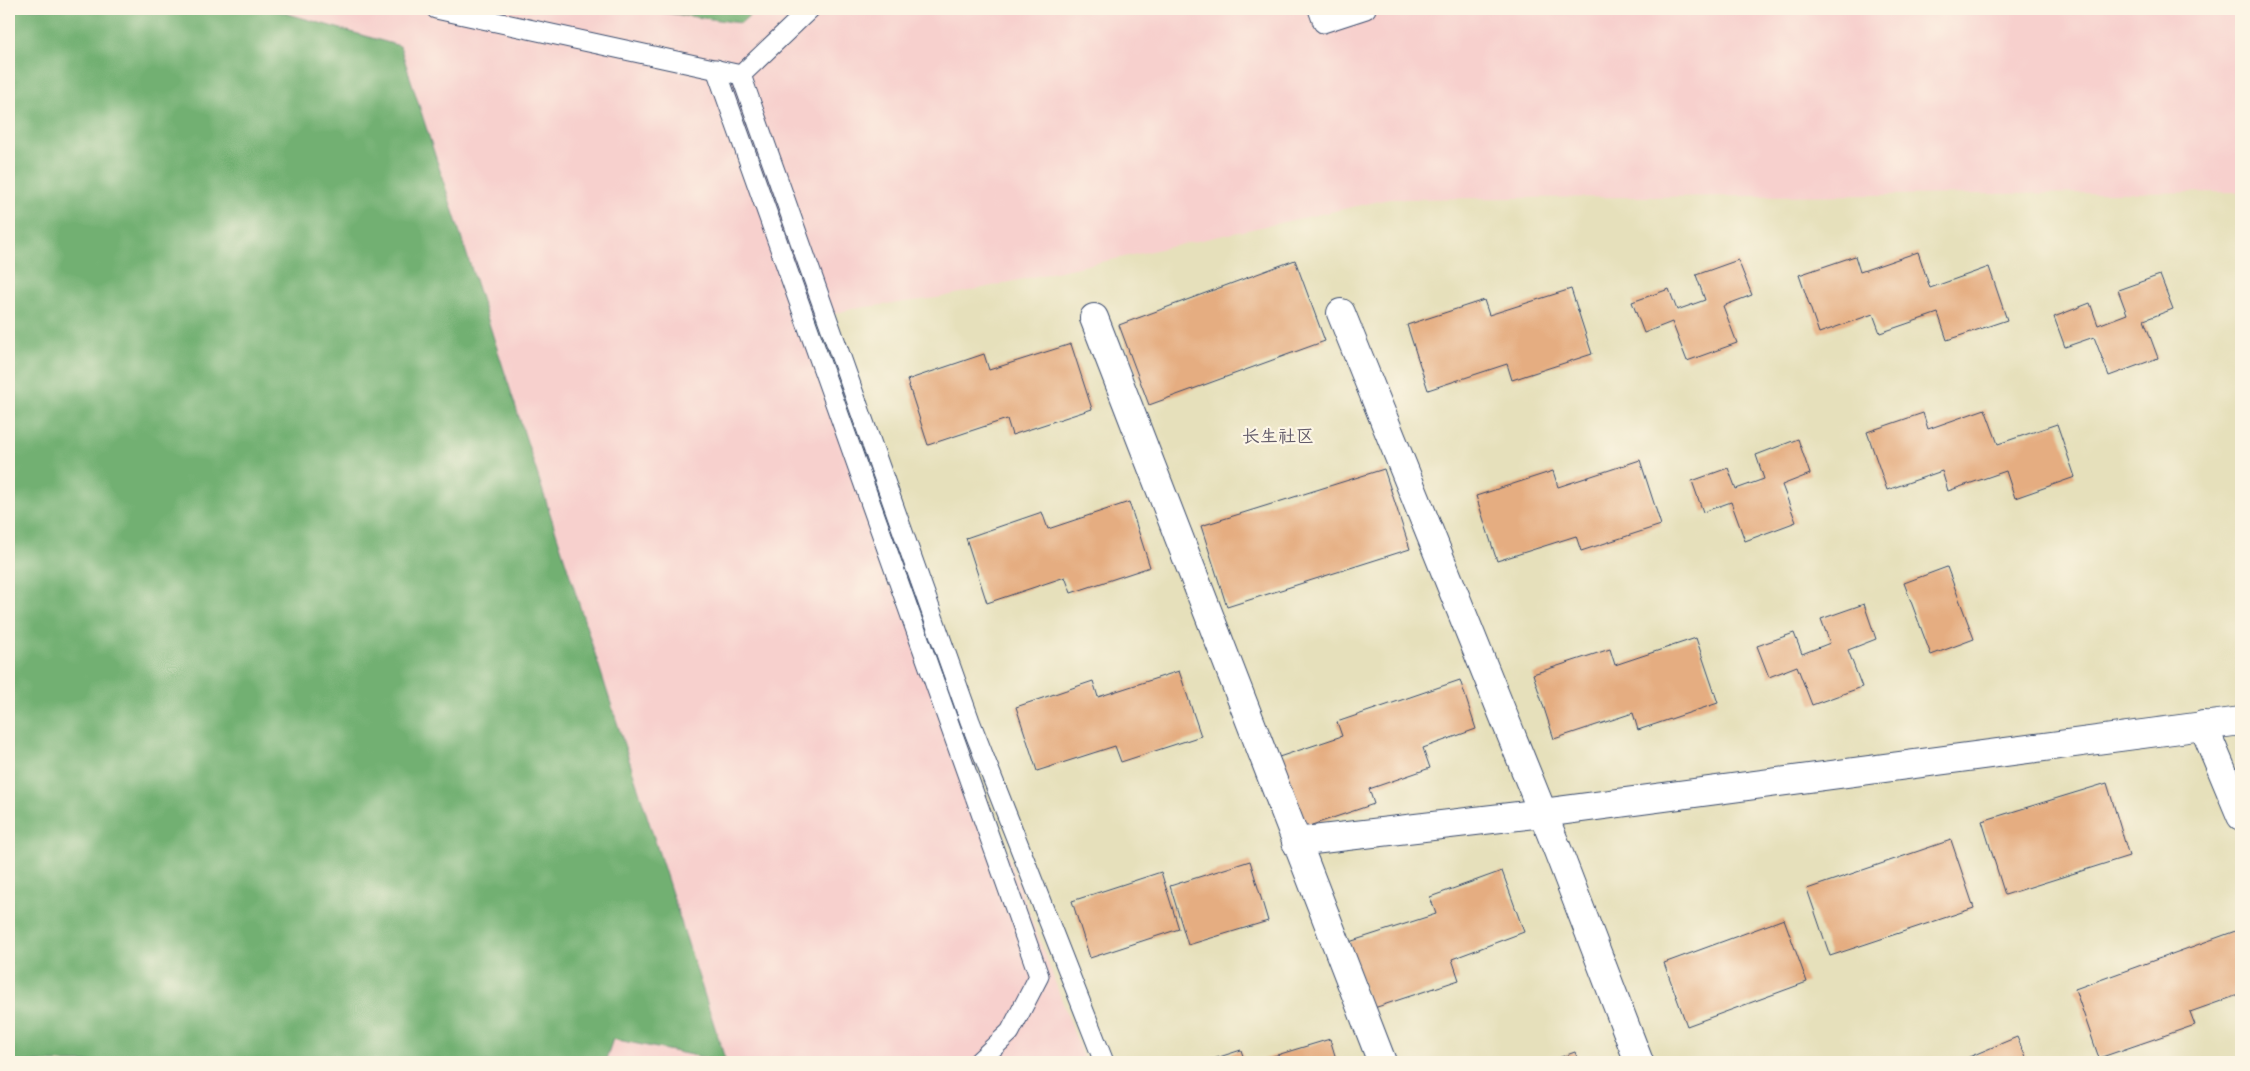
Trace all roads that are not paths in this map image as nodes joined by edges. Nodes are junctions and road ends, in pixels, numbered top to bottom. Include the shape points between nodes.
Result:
1 (436, 9) edge
2 (810, 9) edge
3 (1318, 9) edge
4 (1366, 9) edge
5 (716, 69) junction
6 (741, 75) junction
7 (1341, 313) dead end
8 (1094, 318) dead end
9 (2241, 721) edge
10 (2203, 726) junction
11 (1543, 813) junction
12 (2241, 816) edge
13 (1296, 842) junction
14 (978, 1062) edge
15 (1104, 1062) edge
16 (1382, 1062) edge
17 (1639, 1062) edge

1 - 5 lane
2 - 6 lane
3 - 4 lane via 1323,23
5 - 6 lane
5 - 14 lane via 1039,976 1010,1032
6 - 15 lane via 970,721
7 - 11 street
8 - 13 street
9 - 10 street
10 - 11 street
10 - 12 street
11 - 13 street
11 - 17 street
13 - 16 street

